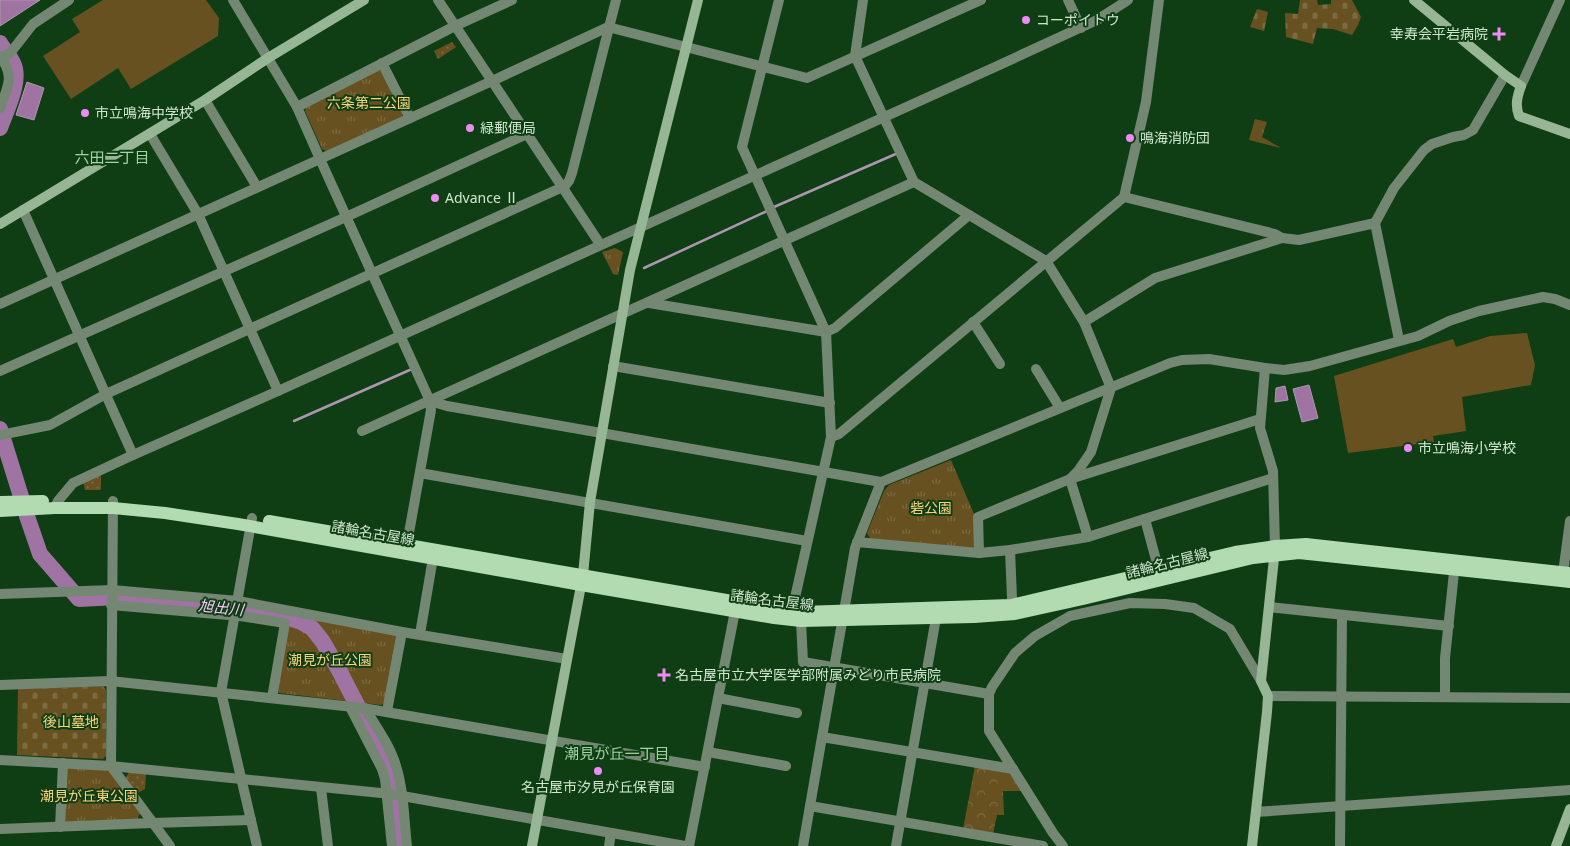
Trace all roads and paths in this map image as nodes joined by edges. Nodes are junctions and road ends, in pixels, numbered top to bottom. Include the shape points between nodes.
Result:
1 (69, 0) edge
2 (233, 0) edge
3 (364, 0) edge
4 (438, 0) edge
5 (512, 0) edge
6 (616, 0) edge
7 (698, 0) edge
8 (779, 0) edge
9 (863, 0) edge
10 (981, 0) edge
11 (1068, 0) edge
12 (1128, 0) edge
13 (1159, 0) edge
14 (1414, 0) edge
15 (1560, 0) edge
16 (1566, 0) edge
17 (1570, 3) edge
18 (455, 26) junction
19 (608, 27) junction
20 (1081, 28) junction
21 (686, 47) junction
22 (4, 56) edge
23 (855, 56) junction
24 (268, 58) junction
25 (382, 63) junction
26 (762, 66) junction
27 (1505, 75) junction
28 (492, 81) junction
29 (1521, 86) junction
30 (205, 100) junction
31 (297, 107) junction
32 (0, 108) edge
33 (884, 116) junction
34 (410, 118) junction
35 (150, 134) junction
36 (527, 134) junction
37 (1570, 134) edge
38 (320, 159) junction
39 (755, 175) junction
40 (914, 182) junction
41 (257, 187) junction
42 (563, 187) junction
43 (1124, 198) junction
44 (23, 210) junction
45 (198, 214) junction
46 (969, 216) junction
47 (346, 217) junction
48 (1375, 223) junction
49 (0, 224) edge
50 (641, 227) junction
51 (1282, 238) junction
52 (785, 241) junction
53 (600, 244) junction
54 (1046, 261) junction
55 (224, 272) junction
56 (372, 274) junction
57 (54, 279) junction
58 (648, 302) junction
59 (0, 304) edge
60 (1570, 305) edge
61 (622, 314) junction
62 (973, 322) junction
63 (1084, 322) junction
64 (250, 329) junction
65 (826, 332) junction
66 (80, 336) junction
67 (400, 336) junction
68 (1399, 340) junction
69 (1000, 364) dead end
70 (613, 366) junction
71 (1265, 368) junction
72 (1036, 369) dead end
73 (0, 371) edge
74 (1111, 388) junction
75 (278, 391) junction
76 (106, 394) junction
77 (430, 401) junction
78 (830, 403) junction
79 (1060, 408) junction
80 (1260, 419) junction
81 (362, 431) dead end
82 (602, 432) junction
83 (3, 435) edge
84 (831, 437) junction
85 (133, 455) junction
86 (823, 472) junction
87 (420, 473) junction
88 (1273, 478) junction
89 (1070, 479) junction
90 (881, 482) junction
91 (0, 502) edge
92 (590, 502) junction
93 (57, 504) junction
94 (24, 505) junction
95 (112, 505) junction
96 (0, 511) edge
97 (1145, 519) junction
98 (1570, 521) edge
99 (251, 522) junction
100 (1088, 537) junction
101 (807, 541) junction
102 (857, 542) junction
103 (407, 544) junction
104 (1010, 550) junction
105 (1275, 551) junction
106 (980, 553) junction
107 (433, 558) junction
108 (1455, 565) junction
109 (1160, 570) junction
110 (1568, 576) edge
111 (582, 580) junction
112 (0, 594) edge
113 (112, 597) junction
114 (1011, 605) junction
115 (1269, 608) junction
116 (236, 609) junction
117 (735, 611) junction
118 (792, 611) junction
119 (1342, 615) junction
120 (843, 616) junction
121 (936, 618) junction
122 (801, 621) junction
123 (1449, 626) junction
124 (402, 632) junction
125 (420, 634) junction
126 (568, 659) junction
127 (834, 668) junction
128 (110, 681) junction
129 (1261, 681) junction
130 (0, 684) edge
131 (925, 684) junction
132 (221, 692) junction
133 (989, 694) junction
134 (1268, 696) junction
135 (1341, 696) junction
136 (1445, 697) junction
137 (272, 698) junction
138 (718, 698) junction
139 (1570, 698) edge
140 (358, 708) junction
141 (387, 711) junction
142 (797, 713) dead end
143 (822, 737) junction
144 (551, 740) junction
145 (708, 752) junction
146 (913, 752) junction
147 (0, 760) edge
148 (63, 763) junction
149 (110, 766) junction
150 (786, 766) dead end
151 (705, 767) junction
152 (1013, 769) junction
153 (242, 779) junction
154 (321, 788) junction
155 (1570, 790) edge
156 (394, 795) junction
157 (810, 806) junction
158 (1340, 806) junction
159 (1570, 809) edge
160 (1256, 812) junction
161 (251, 820) junction
162 (537, 820) junction
163 (152, 822) junction
164 (901, 822) junction
165 (60, 827) junction
166 (0, 829) edge
167 (611, 832) junction
168 (170, 846) edge
169 (256, 846) edge
170 (328, 846) edge
171 (392, 846) edge
172 (407, 846) edge
173 (532, 846) edge
174 (609, 846) edge
175 (685, 846) edge
176 (689, 846) edge
177 (803, 846) edge
178 (896, 846) edge
179 (1043, 846) edge
180 (1063, 846) edge
181 (1252, 846) edge
182 (1340, 846) edge
183 (1556, 846) edge

1 - 22 street via 33,24
2 - 24 street
3 - 24 street
4 - 18 street
5 - 18 street
6 - 19 street
7 - 21 street
8 - 26 street
9 - 23 street
10 - 23 street
11 - 20 street
12 - 20 street
13 - 43 street via 1146,102
14 - 27 street
15 - 29 street
16 - 17 street
18 - 25 street
18 - 28 street
19 - 21 street
19 - 28 street
19 - 42 street via 572,173
20 - 33 street
21 - 26 street
21 - 50 street
22 - 32 street via 10,76
23 - 26 street via 807,78
23 - 33 street
24 - 30 street
24 - 31 street
25 - 31 street
25 - 34 street
26 - 39 street via 742,147
27 - 29 street
27 - 48 street via 1473,130 1432,144 1424,150 1394,188
28 - 34 street
28 - 36 street
29 - 37 street via 1516,106 1519,116
30 - 35 street
30 - 41 street
31 - 38 street
33 - 39 street
33 - 40 street
34 - 38 street
35 - 44 street
35 - 45 street
36 - 42 street
36 - 47 street
38 - 41 street
38 - 47 street
39 - 50 street
39 - 52 street
40 - 46 street
40 - 52 street
41 - 45 street
42 - 53 street
42 - 56 street
43 - 51 street
43 - 54 street
44 - 49 street
44 - 57 street
45 - 55 street
45 - 57 street
46 - 54 street
46 - 65 street via 835,328
47 - 55 street
47 - 56 street
48 - 51 street via 1299,240
48 - 68 street
50 - 53 street
50 - 61 street
51 - 63 street via 1156,278
52 - 58 street
52 - 65 street
53 - 67 street
54 - 62 street
54 - 63 street
55 - 64 street
55 - 66 street
56 - 64 street
56 - 67 street
57 - 59 street
57 - 66 street
58 - 61 street
58 - 65 street
60 - 68 street via 1543,297 1479,310 1418,336
61 - 70 street
61 - 77 street
62 - 69 street
62 - 84 street via 839,434
63 - 74 street
64 - 75 street
64 - 76 street
65 - 78 street
66 - 73 street
66 - 76 street
67 - 75 street
67 - 77 street
68 - 71 street via 1310,366 1284,370
70 - 78 street
70 - 82 street
71 - 74 street via 1195,359 1170,363
71 - 80 street
72 - 79 street
74 - 79 street
74 - 89 street via 1091,452
75 - 85 street
76 - 83 street via 50,425
76 - 85 street
77 - 81 street
77 - 82 street
77 - 87 street
78 - 84 street
79 - 90 street
80 - 88 street
80 - 89 street
82 - 86 street
82 - 92 street
84 - 86 street
85 - 93 street via 73,483
86 - 90 street
86 - 101 street
87 - 92 street
87 - 103 street
88 - 97 street
88 - 105 street
89 - 100 street
89 - 106 street via 978,517
90 - 102 street
91 - 94 main road, 諸輪名古屋線
92 - 101 street
92 - 111 street
93 - 94 main road, 諸輪名古屋線
93 - 95 main road, 諸輪名古屋線
94 - 96 main road, 諸輪名古屋線
95 - 99 main road, 諸輪名古屋線 via 160,504
95 - 113 street
97 - 100 street
97 - 109 street
98 - 110 street
99 - 103 main road, 諸輪名古屋線
99 - 107 main road, 諸輪名古屋線
99 - 116 street
100 - 104 street
101 - 118 street
102 - 106 street
102 - 120 street
103 - 111 main road, 諸輪名古屋線
104 - 106 street
104 - 114 street
105 - 108 main road, 諸輪名古屋線 via 1306,544
105 - 109 main road, 諸輪名古屋線 via 1235,552
105 - 115 street
105 - 121 main road, 諸輪名古屋線 via 1015,614
107 - 111 main road, 諸輪名古屋線
107 - 125 street
108 - 110 main road, 諸輪名古屋線
108 - 123 street
109 - 114 main road, 諸輪名古屋線
111 - 117 main road, 諸輪名古屋線
111 - 118 main road, 諸輪名古屋線
111 - 126 street
112 - 113 street via 72,591
113 - 116 street
113 - 116 street
113 - 128 street
114 - 120 main road, 諸輪名古屋線
115 - 119 street
115 - 129 street
116 - 124 street
116 - 132 street
116 - 137 street via 285,623
117 - 122 main road, 諸輪名古屋線
117 - 138 street
118 - 120 main road, 諸輪名古屋線
119 - 123 street
119 - 135 street
120 - 121 main road, 諸輪名古屋線
120 - 122 main road, 諸輪名古屋線
120 - 127 street
121 - 131 street
122 - 127 street via 803,662
123 - 136 street
124 - 125 street
124 - 141 street
125 - 126 street
126 - 144 street
127 - 131 street
127 - 143 street
128 - 130 street
128 - 132 street
128 - 149 street
129 - 133 street via 1230,628 1194,608 1130,603 1070,616 1035,636 1015,653
129 - 134 street
131 - 133 street
131 - 146 street
132 - 137 street
132 - 153 street
133 - 152 street via 989,731
134 - 135 street
134 - 160 street
135 - 136 street
135 - 158 street
136 - 139 street
137 - 140 street
138 - 142 street
138 - 145 street
140 - 141 street
140 - 156 street
140 - 156 street via 390,751 399,776
141 - 144 street
143 - 146 street
143 - 157 street
144 - 151 street
144 - 162 street
145 - 150 street
145 - 151 street
146 - 152 street
146 - 164 street
147 - 148 street
148 - 149 street
148 - 165 street
149 - 153 street
149 - 163 street
151 - 176 street
152 - 180 street
153 - 154 street
153 - 161 street
154 - 156 street
154 - 170 street
155 - 158 street
156 - 162 street
156 - 171 street
156 - 172 street
157 - 164 street
157 - 177 street
158 - 160 street
158 - 182 street
159 - 183 street
160 - 181 street
161 - 163 street
161 - 169 street
162 - 167 street
162 - 173 street
163 - 165 street
163 - 168 street
164 - 178 street
164 - 179 street
165 - 166 street
167 - 174 street
167 - 175 street

